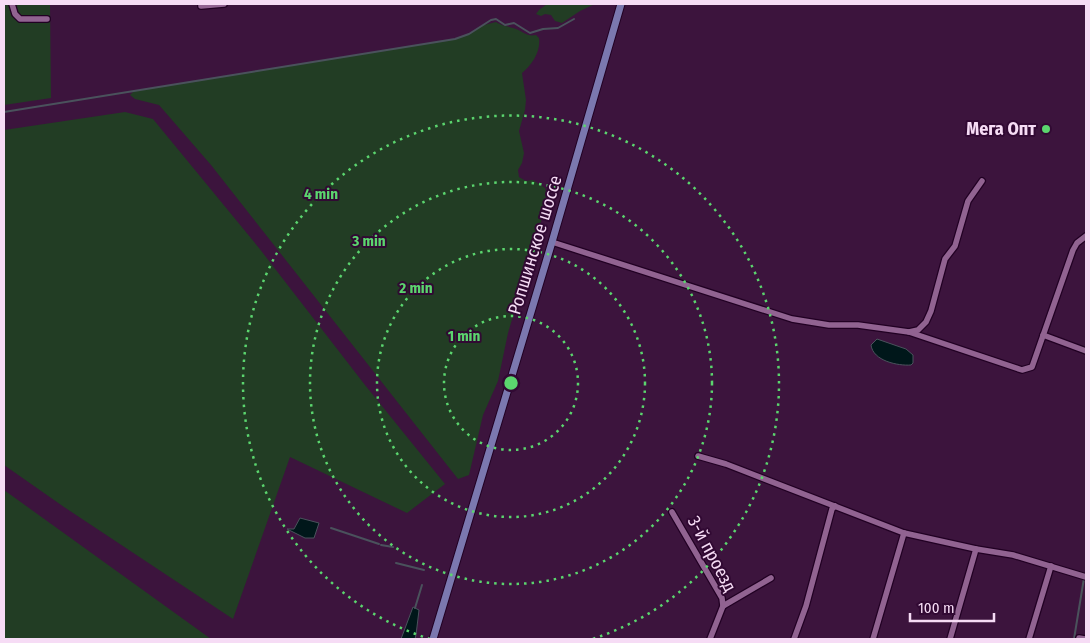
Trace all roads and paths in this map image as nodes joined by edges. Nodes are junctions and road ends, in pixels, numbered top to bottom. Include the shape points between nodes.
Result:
1 (12, 4) edge
2 (201, 4) edge
3 (224, 4) edge
4 (621, 4) edge
5 (47, 19) dead end
6 (982, 181) dead end
7 (1086, 236) edge
8 (552, 242) junction
9 (909, 332) junction
10 (1044, 336) junction
11 (1086, 351) edge
12 (698, 456) dead end
13 (835, 506) junction
14 (672, 512) dead end
15 (904, 533) junction
16 (976, 549) junction
17 (1051, 566) junction
18 (1086, 577) edge
19 (771, 578) dead end
20 (723, 606) junction
21 (433, 639) edge
22 (710, 639) edge
23 (794, 639) edge
24 (873, 639) edge
25 (950, 639) edge
26 (1029, 639) edge

1 - 5 street via 20,19
2 - 3 street
4 - 8 main road, Ропшинское шоссе
6 - 9 street via 968,201 955,246 945,259 932,311 918,330
7 - 10 street via 1073,250
8 - 9 street via 792,319
8 - 21 main road, Ропшинское шоссе
9 - 10 street via 1022,370 1032,367
10 - 11 street
12 - 13 street
13 - 15 street
13 - 23 street
14 - 20 street, 3-й проезд via 722,598
15 - 16 street
15 - 24 street
16 - 17 street via 1014,555
16 - 25 street
17 - 18 street
17 - 26 street
19 - 20 street
20 - 22 street, 3-й проезд

